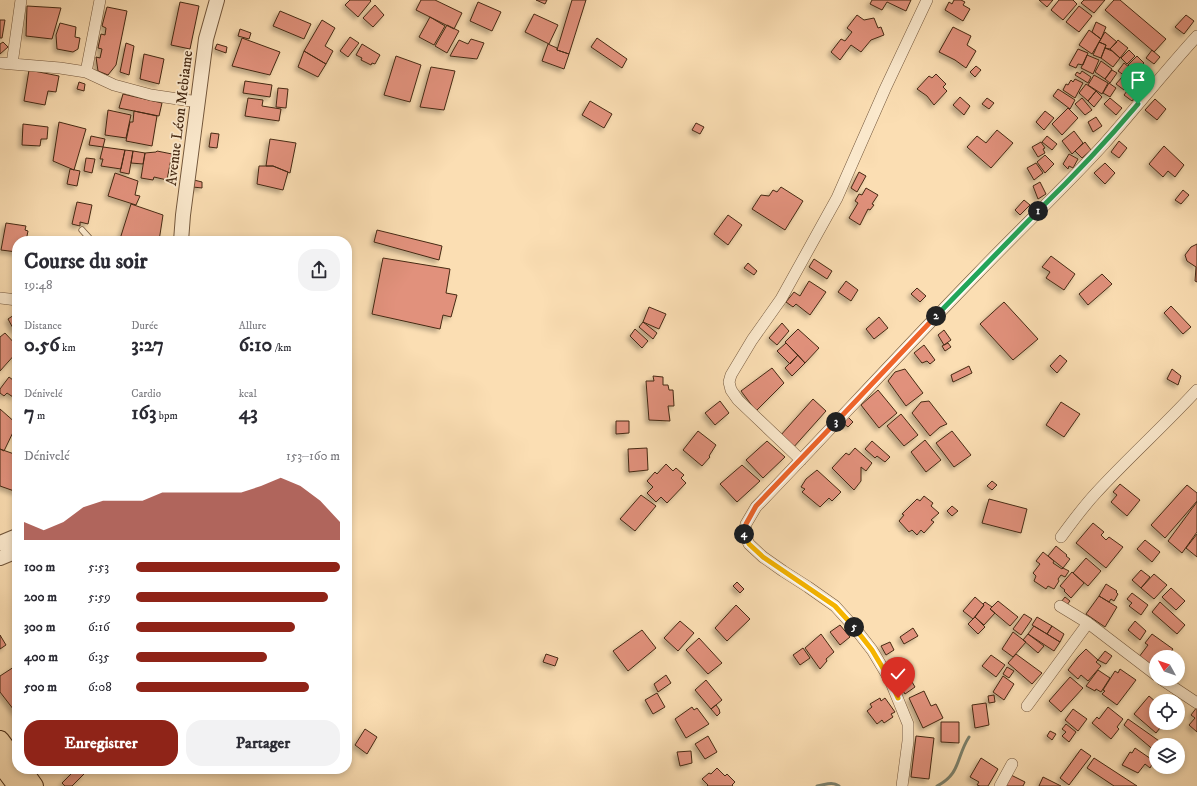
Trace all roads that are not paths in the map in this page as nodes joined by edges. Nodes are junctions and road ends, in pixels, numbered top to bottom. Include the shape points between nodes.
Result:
1 (21, 0) edge
2 (100, 0) edge
3 (217, 0) edge
4 (927, 0) edge
5 (1197, 36) edge
6 (0, 62) edge
7 (12, 64) junction
8 (86, 72) junction
9 (198, 102) junction
10 (82, 230) dead end
11 (88, 236) edge
12 (182, 236) edge
13 (0, 298) edge
14 (12, 299) edge
15 (1197, 390) edge
16 (801, 460) junction
17 (1061, 537) dead end
18 (12, 538) edge
19 (0, 543) edge
20 (12, 553) edge
21 (0, 558) edge
22 (1060, 606) dead end
23 (1088, 623) junction
24 (1149, 670) edge
25 (1172, 686) edge
26 (1197, 703) edge
27 (1027, 706) dead end
28 (0, 740) edge
29 (12, 756) edge
30 (0, 763) edge
31 (1012, 764) dead end
32 (26, 774) edge
33 (17, 786) edge
34 (34, 786) edge
35 (902, 786) edge
36 (1000, 786) edge

1 - 7 street
2 - 8 street
3 - 9 street, Avenue Léon Mebiame via 206,39
4 - 16 street via 837,198 781,299 752,340 729,382 738,400
5 - 16 street via 1071,180 976,274
6 - 7 street
7 - 8 street
8 - 9 street via 114,85 151,95
9 - 12 street, Avenue Léon Mebiame
10 - 11 lane
13 - 14 street
15 - 17 street via 1094,495
16 - 35 street via 756,506 744,533 749,544 763,557 835,606 872,650 890,680 908,724
18 - 19 street
20 - 21 street
22 - 23 street
23 - 24 street
23 - 27 street
25 - 26 street
28 - 29 main road
30 - 33 main road
31 - 36 street
32 - 34 main road

